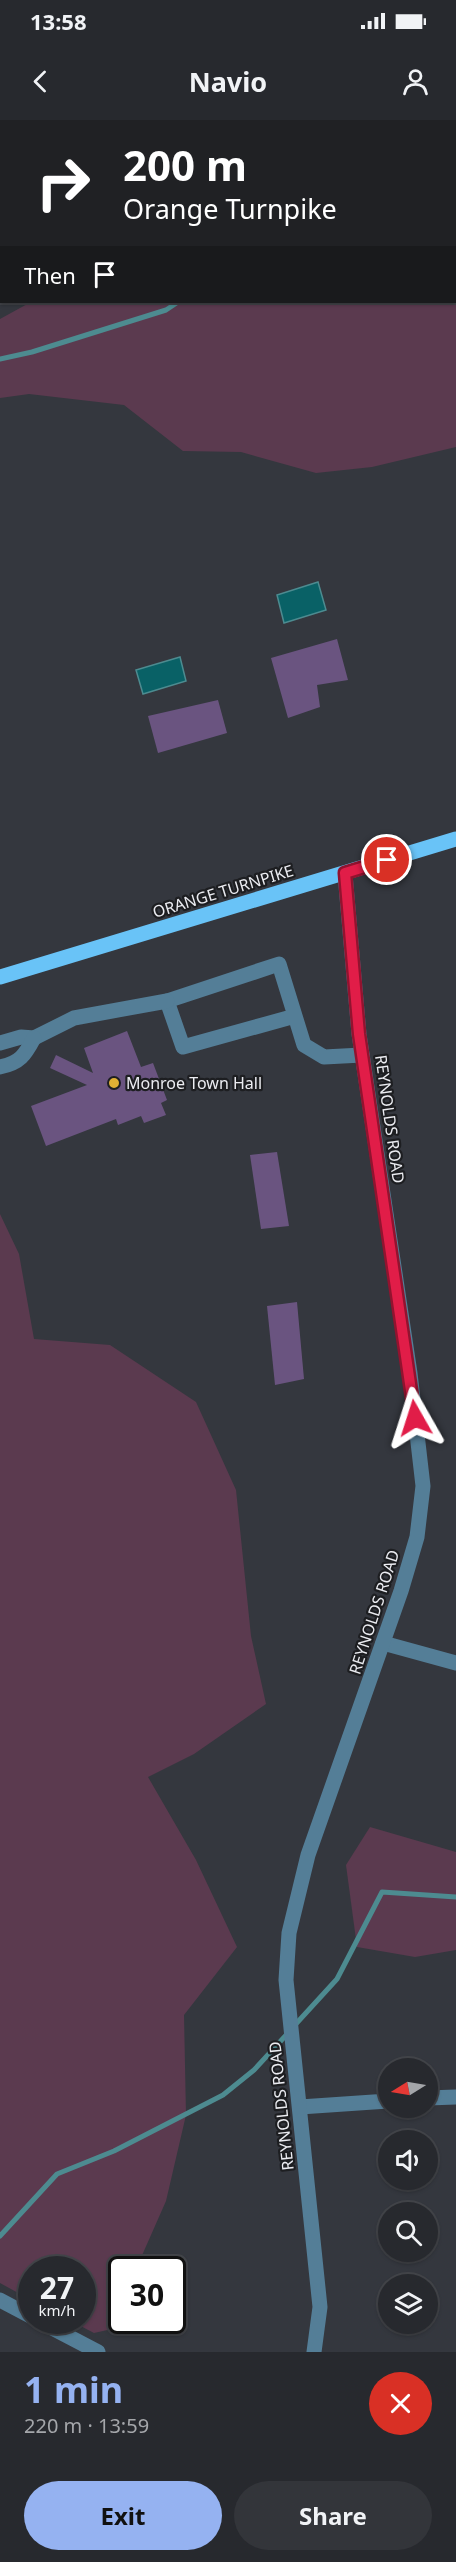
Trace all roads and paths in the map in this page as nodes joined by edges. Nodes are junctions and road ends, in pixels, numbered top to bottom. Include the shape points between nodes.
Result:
1 (456, 839) edge
2 (345, 873) junction
3 (0, 977) edge
4 (167, 1001) junction
5 (295, 1016) junction
6 (34, 1038) junction
7 (0, 1043) edge
8 (362, 1055) junction
9 (0, 1067) edge
10 (383, 1643) junction
11 (456, 1663) edge
12 (456, 2097) edge
13 (438, 2098) edge
14 (378, 2102) edge
15 (300, 2107) junction
16 (0, 2300) edge
17 (18, 2310) edge
18 (64, 2334) edge
19 (98, 2352) edge
20 (314, 2352) edge

1 - 2 main road, ORANGE TURNPIKE
2 - 3 main road, ORANGE TURNPIKE
2 - 8 street, REYNOLDS ROAD
4 - 5 street via 183,1047
4 - 5 street via 279,964
4 - 6 street via 74,1018
5 - 8 street via 304,1045 324,1057
6 - 7 street
6 - 9 street via 23,1058
8 - 10 street, REYNOLDS ROAD via 423,1486 417,1537
10 - 11 street
10 - 15 street, REYNOLDS ROAD via 308,1855 289,1933 286,1980
12 - 13 street
14 - 15 street
15 - 20 street, REYNOLDS ROAD via 320,2307
16 - 17 street
18 - 19 street

